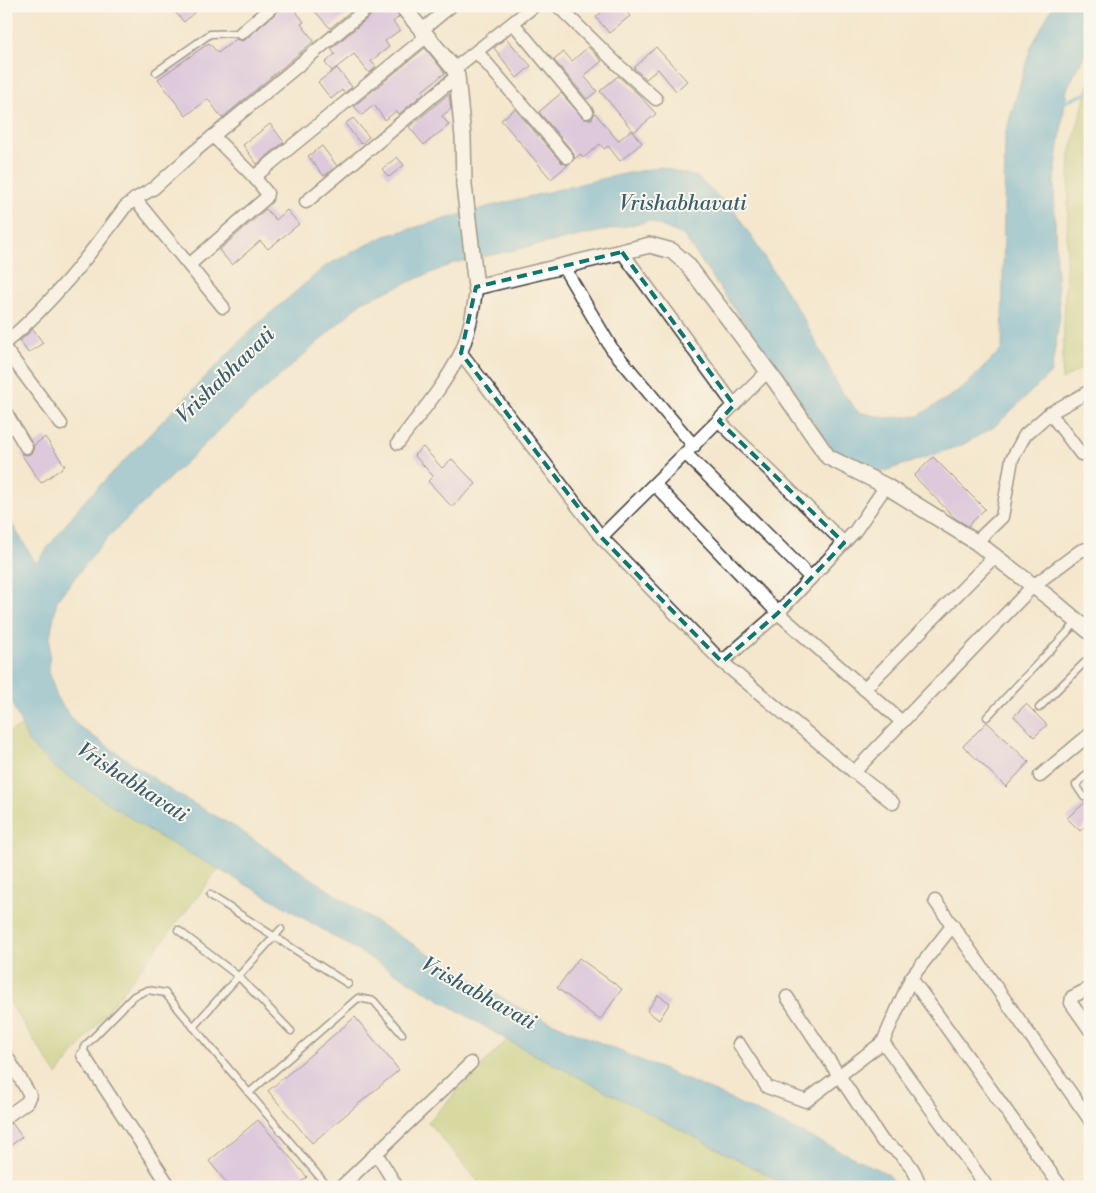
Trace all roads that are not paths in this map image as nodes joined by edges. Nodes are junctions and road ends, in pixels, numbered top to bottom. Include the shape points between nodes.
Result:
1 (273, 6) edge
2 (370, 6) edge
3 (402, 6) edge
4 (451, 6) edge
5 (534, 6) edge
6 (558, 6) edge
7 (513, 23) junction
8 (241, 32) joint
9 (424, 33) junction
10 (477, 52) junction
11 (156, 72) dead end
12 (455, 73) junction
13 (656, 99) dead end
14 (587, 112) dead end
15 (213, 136) junction
16 (567, 157) dead end
17 (254, 177) junction
18 (135, 199) junction
19 (306, 202) dead end
20 (622, 252) junction
21 (189, 265) junction
22 (562, 266) junction
23 (476, 284) junction
24 (223, 307) dead end
25 (6, 342) edge
26 (6, 350) edge
27 (461, 353) junction
28 (768, 372) junction
29 (1090, 391) edge
30 (734, 405) junction
31 (6, 413) edge
32 (1050, 413) junction
33 (719, 421) junction
34 (61, 424) dead end
35 (398, 443) dead end
36 (26, 447) dead end
37 (690, 450) junction
38 (1081, 454) dead end
39 (654, 485) junction
40 (886, 486) junction
41 (601, 537) junction
42 (976, 542) junction
43 (844, 543) junction
44 (1090, 548) edge
45 (995, 556) junction
46 (812, 578) junction
47 (1033, 586) junction
48 (778, 613) junction
49 (1086, 627) edge
50 (1090, 657) edge
51 (722, 662) junction
52 (864, 689) junction
53 (1039, 708) dead end
54 (987, 717) dead end
55 (902, 722) junction
56 (1090, 734) edge
57 (854, 772) junction
58 (1090, 772) edge
59 (1040, 776) dead end
60 (1084, 797) dead end
61 (893, 803) dead end
62 (210, 895) dead end
63 (936, 901) dead end
64 (953, 926) junction
65 (280, 929) dead end
66 (178, 930) dead end
67 (275, 936) junction
68 (238, 976) junction
69 (911, 978) junction
70 (348, 984) dead end
71 (1090, 988) edge
72 (787, 997) dead end
73 (193, 1026) junction
74 (1090, 1030) edge
75 (292, 1031) dead end
76 (402, 1034) dead end
77 (883, 1042) junction
78 (739, 1044) dead end
79 (6, 1054) edge
80 (84, 1056) joint
81 (471, 1064) dead end
82 (839, 1076) junction
83 (249, 1093) junction
84 (6, 1116) edge
85 (1090, 1120) edge
86 (376, 1153) junction
87 (170, 1187) edge
88 (328, 1187) edge
89 (340, 1187) edge
90 (397, 1187) edge
91 (920, 1187) edge
92 (987, 1187) edge
93 (1061, 1187) edge

1 - 8 street
2 - 15 street
3 - 9 street
4 - 9 street
5 - 7 street
6 - 13 street
7 - 10 street
7 - 14 street
8 - 11 lane via 210,34
9 - 12 street
9 - 17 street
10 - 12 street
10 - 16 street
12 - 19 street
12 - 23 street
15 - 17 street
15 - 18 street via 154,188
17 - 21 street via 265,189 266,198
18 - 21 street
18 - 25 street via 125,207 56,295
20 - 22 street
20 - 28 street via 650,245 672,251 687,264
20 - 30 street
21 - 24 street
22 - 23 street
22 - 37 street via 612,349
23 - 27 street via 475,301
26 - 34 street
27 - 35 street
27 - 41 street
28 - 30 street
28 - 40 street via 828,457
29 - 32 street
30 - 33 street
31 - 36 street
32 - 38 street
32 - 42 street via 1025,435 1012,459 1002,517
33 - 37 street
33 - 43 street
37 - 39 street
37 - 46 street
39 - 41 street
39 - 48 street
40 - 42 street
40 - 43 street
41 - 51 street
42 - 45 street
43 - 46 street
44 - 47 street
45 - 47 street
45 - 52 street
46 - 48 street
47 - 49 street
47 - 55 street
48 - 51 street
48 - 52 street
49 - 54 lane
50 - 53 lane
51 - 57 street
52 - 55 street
55 - 57 street
56 - 59 street
57 - 61 street
58 - 60 lane via 1076,785
62 - 67 lane
63 - 64 street
64 - 69 street
64 - 85 street
65 - 67 lane
66 - 68 lane
67 - 68 lane
67 - 70 lane
68 - 73 lane
68 - 75 lane
69 - 77 street
69 - 93 street
71 - 74 street via 1072,997 1071,1003
72 - 82 street
73 - 80 lane via 165,993 148,990 134,996 85,1046
73 - 83 lane
76 - 83 lane via 374,1001 358,998
77 - 82 street
77 - 92 street
78 - 82 street via 767,1087 806,1101
79 - 84 street via 30,1095 27,1102
80 - 87 street
81 - 86 street
82 - 91 street via 883,1142 907,1160
83 - 88 lane
86 - 89 street
86 - 90 street

